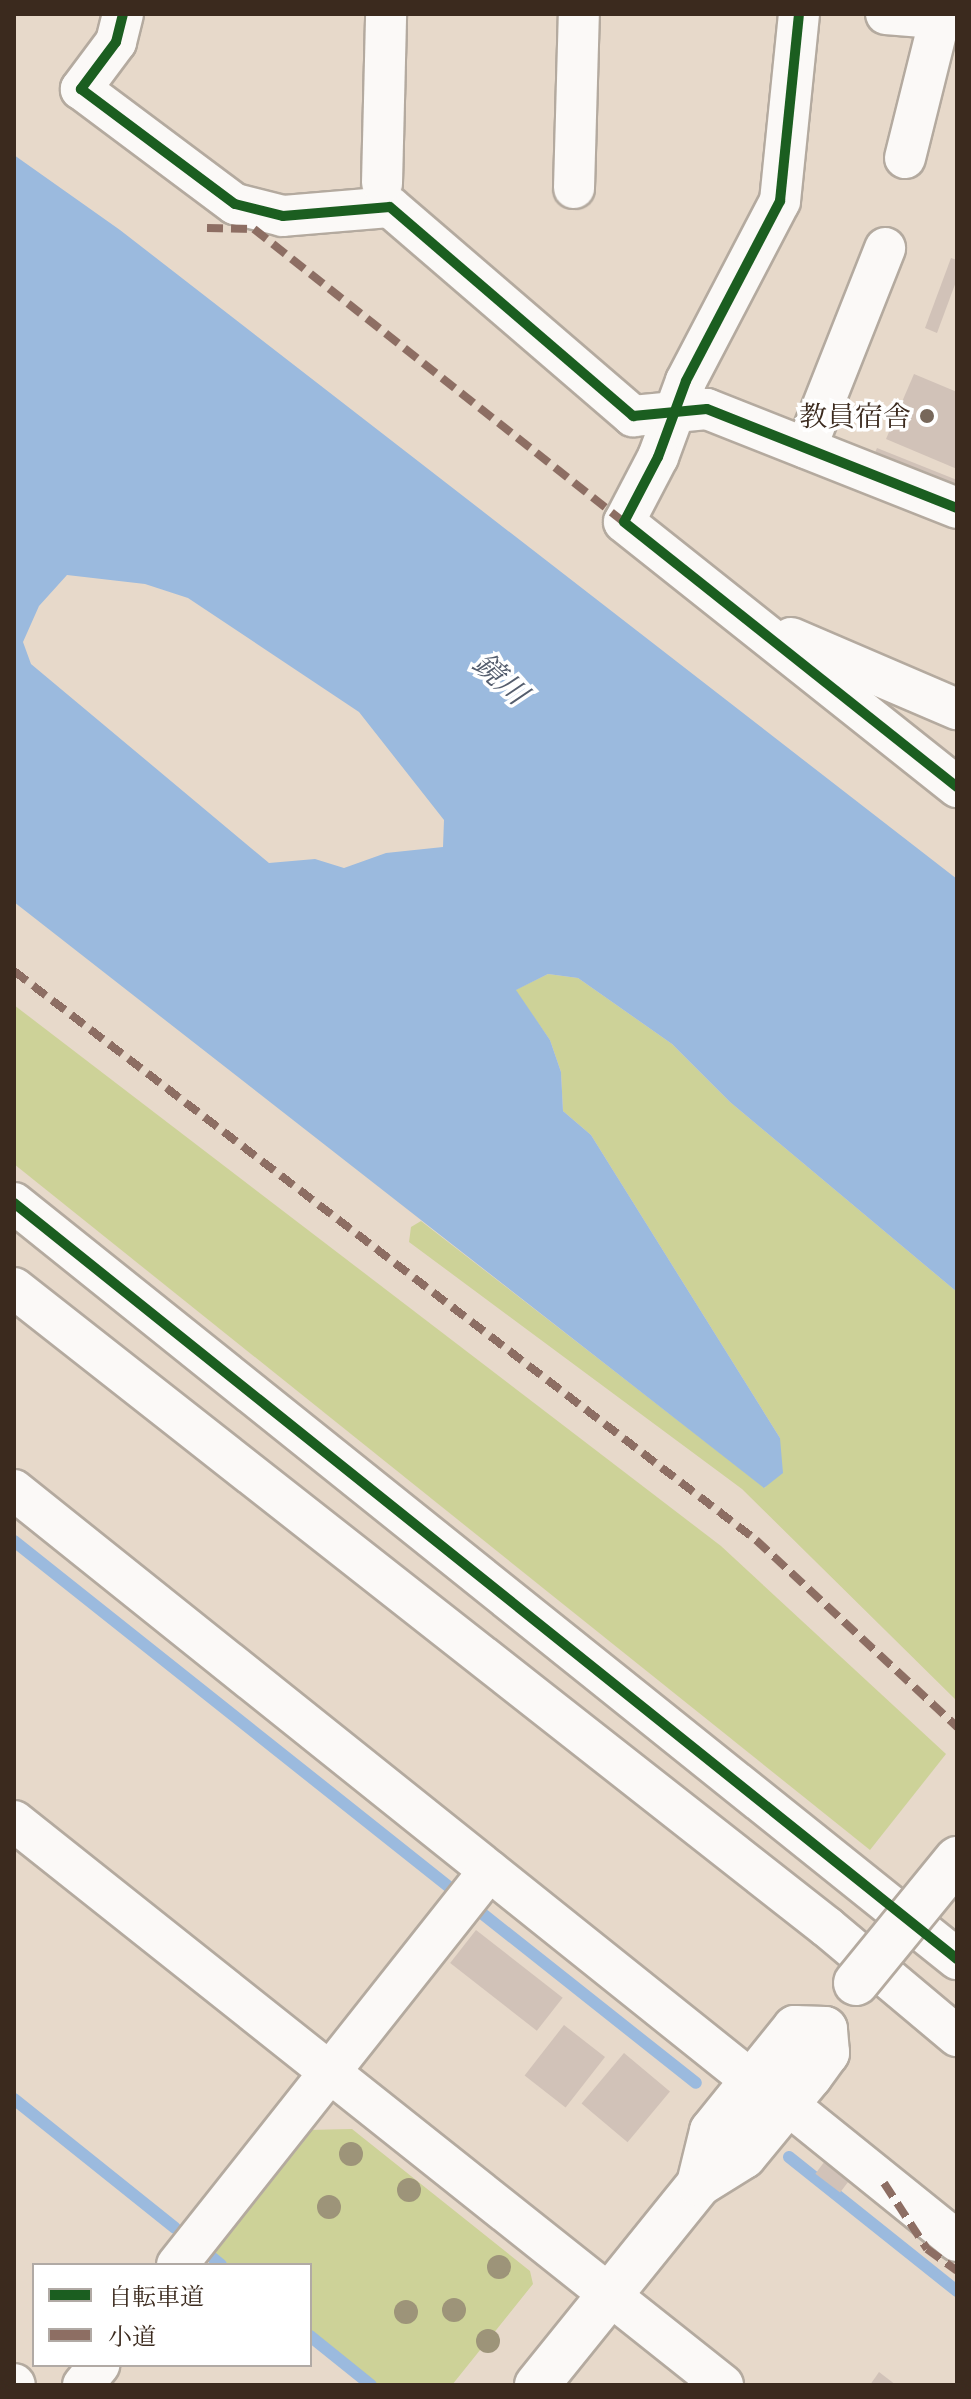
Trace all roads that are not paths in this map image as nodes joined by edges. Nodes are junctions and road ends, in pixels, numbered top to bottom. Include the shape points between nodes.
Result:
1 (123, 14) edge
2 (386, 14) edge
3 (579, 14) edge
4 (799, 14) edge
5 (886, 14) edge
6 (949, 19) edge
7 (905, 158) dead end
8 (382, 183) dead end
9 (574, 188) dead end
10 (885, 248) dead end
11 (674, 415) junction
12 (806, 448) junction
13 (957, 508) edge
14 (750, 622) junction
15 (957, 709) edge
16 (957, 787) edge
17 (14, 1203) edge
18 (14, 1288) edge
19 (14, 1490) edge
20 (14, 1821) edge
21 (957, 1859) edge
22 (489, 1871) junction
23 (957, 1959) edge
24 (957, 2036) edge
25 (329, 2071) junction
26 (769, 2092) junction
27 (957, 2241) edge
28 (179, 2263) edge
29 (611, 2293) junction
30 (97, 2367) edge
31 (83, 2385) edge
32 (537, 2385) edge
33 (723, 2385) edge

1 - 11 street via 116,42 81,89 235,204 283,216 390,207 633,416
2 - 8 street
3 - 9 street
4 - 11 street via 780,201 686,381
5 - 6 street
6 - 7 street
10 - 12 street
11 - 12 street via 707,409
11 - 14 street via 624,522
12 - 13 street
14 - 15 street
14 - 16 street
17 - 23 street
18 - 24 street via 827,1927
19 - 22 street
20 - 25 street
21 - 26 street, bridge via 825,2029 795,2028
22 - 25 street
22 - 26 street
25 - 28 street
25 - 29 street
26 - 27 street
26 - 29 street via 712,2131 699,2184
29 - 32 street
29 - 33 street
30 - 31 street

